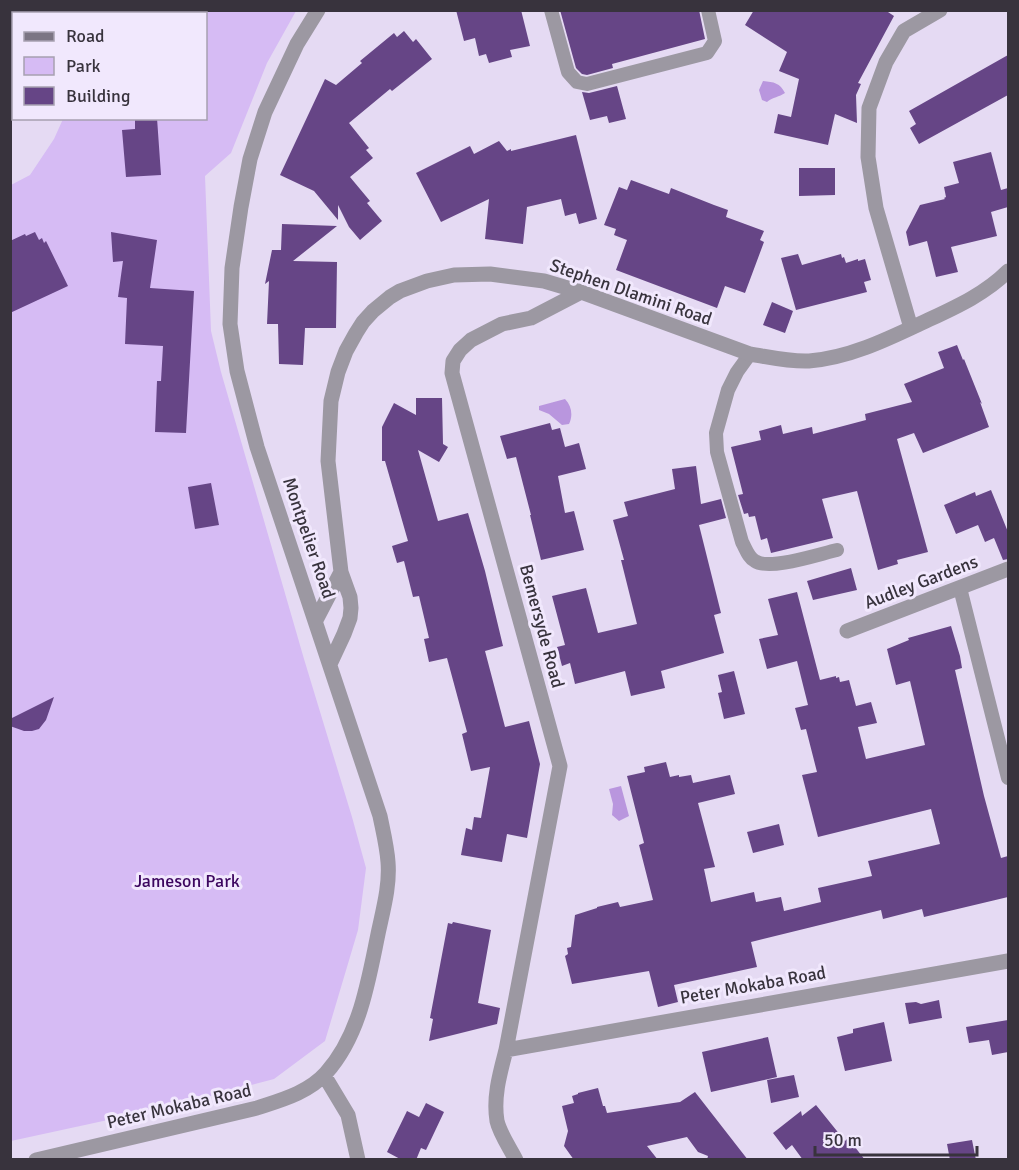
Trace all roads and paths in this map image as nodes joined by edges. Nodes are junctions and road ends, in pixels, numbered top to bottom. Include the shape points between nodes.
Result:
1 (318, 10) edge
2 (551, 10) edge
3 (708, 10) edge
4 (940, 10) edge
5 (1008, 271) edge
6 (581, 292) junction
7 (911, 328) junction
8 (750, 354) junction
9 (837, 549) dead end
10 (1008, 568) edge
11 (341, 572) junction
12 (960, 588) junction
13 (316, 620) junction
14 (847, 631) dead end
15 (330, 664) junction
16 (1008, 778) edge
17 (1008, 961) edge
18 (506, 1050) junction
19 (324, 1075) junction
20 (43, 1159) edge
21 (358, 1160) edge
22 (516, 1160) edge

1 - 13 street, Montpelier Road via 265,112 250,159 232,268 230,324 237,371 257,447
2 - 3 lane via 568,72 577,82 587,84 707,53 714,41
4 - 7 street via 904,31 886,62 869,108 867,158 876,208
5 - 7 street, Stephen Dlamini Road via 975,297
6 - 8 street, Stephen Dlamini Road
6 - 11 street, Stephen Dlamini Road via 544,281 490,274 454,275 400,291 363,322 346,351 331,401 328,461
6 - 18 street, Bemersyde Road via 531,318 502,324 471,340 453,361 452,373 560,766
7 - 8 street, Stephen Dlamini Road via 836,357 808,361
8 - 9 lane via 728,390 716,433 717,452 742,542 749,556 765,566
10 - 12 street, Audley Gardens
11 - 13 street
11 - 15 street, Stephen Dlamini Road via 350,597 350,618
12 - 14 street, Audley Gardens
12 - 16 lane
13 - 15 street, Montpelier Road
15 - 19 street, Montpelier Road via 380,816 388,862 387,891 360,1013 344,1050
17 - 18 street, Peter Mokaba Road
18 - 22 street via 497,1087 497,1123
19 - 20 street, Peter Mokaba Road via 292,1096 257,1108
19 - 21 street via 348,1115

